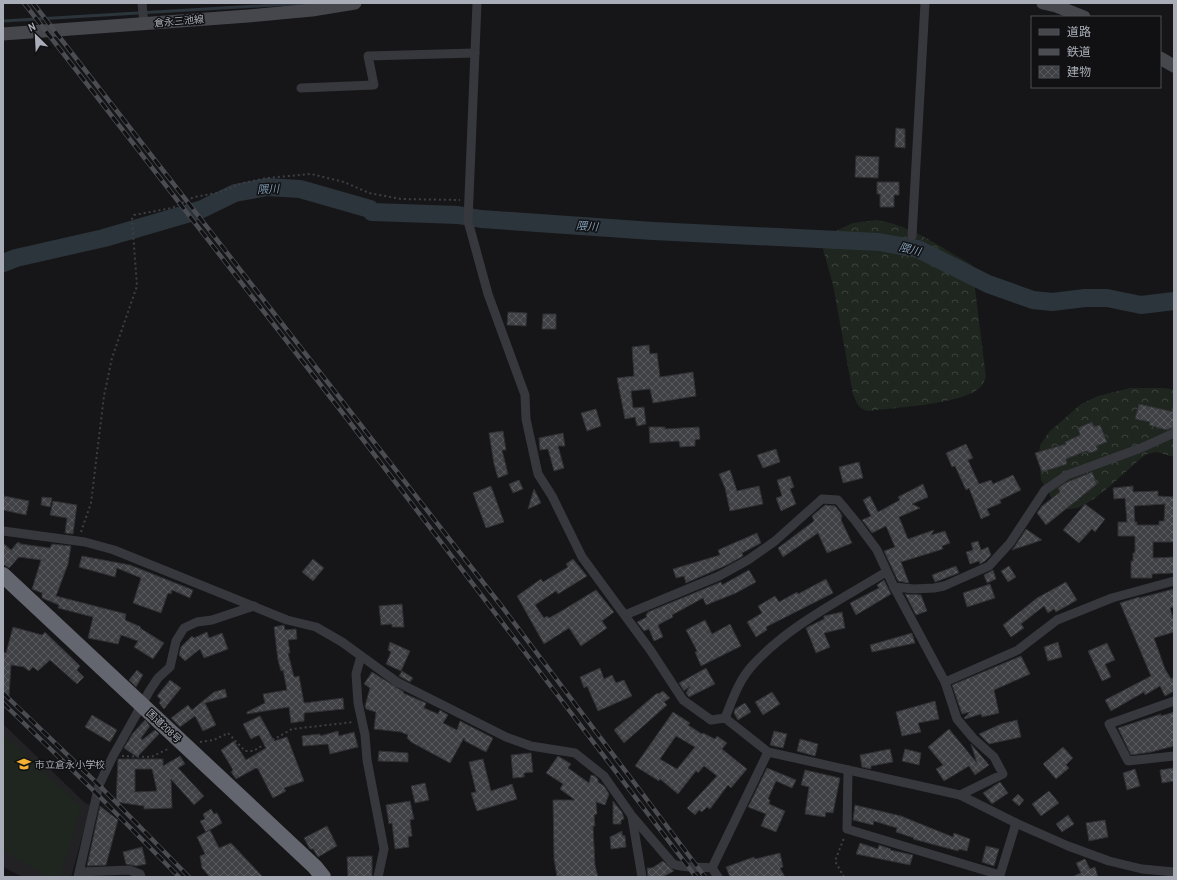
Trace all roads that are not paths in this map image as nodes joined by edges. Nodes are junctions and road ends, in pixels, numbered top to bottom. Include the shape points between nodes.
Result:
1 (142, 3) edge
2 (355, 3) edge
3 (477, 3) edge
4 (925, 3) edge
5 (1052, 4) edge
6 (1082, 16) edge
7 (144, 24) junction
8 (3, 34) edge
9 (475, 53) junction
10 (1161, 59) edge
11 (1174, 66) edge
12 (302, 88) dead end
13 (912, 236) dead end
14 (1174, 433) edge
15 (3, 531) edge
16 (886, 572) junction
17 (3, 575) edge
18 (1174, 581) edge
19 (894, 586) junction
20 (254, 606) junction
21 (625, 615) junction
22 (361, 656) junction
23 (945, 682) junction
24 (1174, 701) edge
25 (142, 705) junction
26 (725, 718) junction
27 (768, 752) junction
28 (1174, 756) edge
29 (848, 770) junction
30 (960, 795) junction
31 (632, 816) junction
32 (1016, 823) junction
33 (712, 868) junction
34 (1174, 872) edge
35 (79, 874) edge
36 (1002, 876) edge
37 (141, 877) edge
38 (323, 877) edge
39 (378, 877) edge
40 (642, 877) edge
41 (718, 877) edge

1 - 7 street
2 - 7 main road, 倉永三池線 via 312,10
3 - 9 street
4 - 13 street
5 - 6 main road
7 - 8 main road, 倉永三池線
9 - 12 street via 368,56 374,85
9 - 21 street via 468,221 488,294 525,395 526,419 538,474 552,496 582,557
10 - 11 main road
14 - 19 street via 1067,475 1045,490 1010,543 989,566 944,586 914,589
15 - 20 street via 78,541 114,550
16 - 19 street
16 - 21 street via 876,550 838,500 822,499 775,542 748,560 719,576
16 - 26 street via 784,638 751,667 738,685
17 - 25 highway, 国道208号
18 - 23 street via 1112,598 1057,620 1018,650
19 - 23 street
20 - 22 street via 287,620 316,627
20 - 25 street via 184,628 176,641 170,667 158,678
21 - 26 street via 683,700 711,720
22 - 31 street via 397,682 506,737 531,746 575,753 604,776
22 - 39 street via 356,674 358,703 384,849
23 - 30 street via 957,719 994,757 1003,774
24 - 28 street via 1109,724 1128,761
25 - 35 street via 99,786
25 - 38 highway, 国道208号
26 - 27 street
27 - 29 street
27 - 33 street
29 - 30 street
29 - 36 street via 847,829
30 - 32 street
31 - 33 street via 673,864
31 - 40 street
32 - 34 street via 1109,861 1142,869
32 - 36 street
33 - 41 street
35 - 37 street via 129,870 140,874

